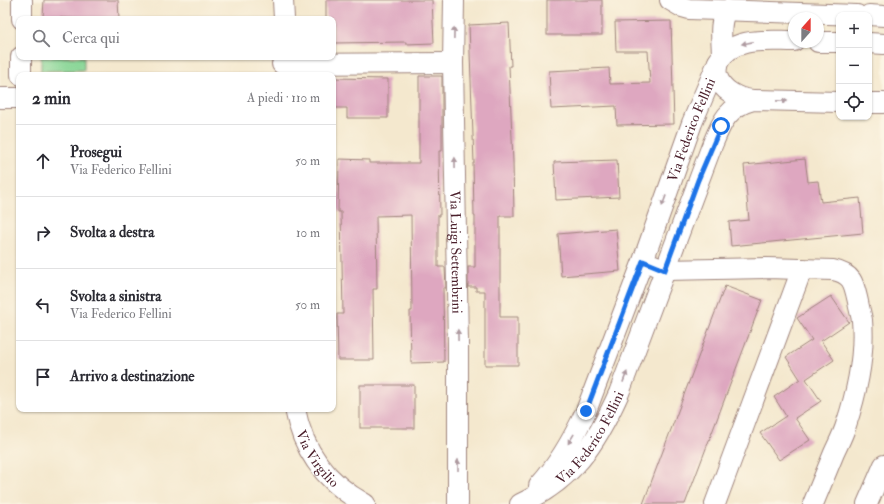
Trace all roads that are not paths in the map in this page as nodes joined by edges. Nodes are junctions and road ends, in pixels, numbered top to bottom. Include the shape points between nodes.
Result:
1 (22, 0) edge
2 (284, 0) edge
3 (454, 0) edge
4 (670, 0) edge
5 (787, 7) edge
6 (727, 10) junction
7 (836, 13) edge
8 (872, 15) edge
9 (22, 16) edge
10 (284, 16) edge
11 (884, 16) edge
12 (788, 18) edge
13 (788, 41) edge
14 (824, 42) edge
15 (836, 42) edge
16 (872, 43) edge
17 (884, 44) edge
18 (720, 59) junction
19 (21, 60) edge
20 (453, 63) junction
21 (282, 65) edge
22 (21, 72) edge
23 (0, 98) edge
24 (16, 98) edge
25 (754, 100) junction
26 (836, 102) edge
27 (872, 103) edge
28 (884, 103) edge
29 (884, 109) edge
30 (643, 261) junction
31 (802, 269) junction
32 (665, 270) junction
33 (296, 412) edge
34 (884, 465) edge
35 (360, 501) edge
36 (523, 503) edge
37 (458, 504) edge
38 (715, 504) edge
39 (813, 504) edge
40 (867, 504) edge

1 - 9 street
2 - 10 street
20 -> 3 street, Via Luigi Settembrini
4 - 6 street via 689,9
5 - 6 street
5 - 7 street
5 - 12 street
6 - 18 street via 723,14
8 - 11 street
13 -> 18 street via 746,42 732,47
14 - 15 street
16 - 17 street
18 - 25 street via 717,74 725,88 734,95
18 -> 30 street, Via Federico Fellini via 692,123
19 - 22 street
20 - 21 street
37 -> 20 street, Via Luigi Settembrini
23 - 24 street
25 -> 26 street, Via Federico Fellini
25 - 32 street, Via Federico Fellini via 734,108 723,121
27 - 28 street
28 - 29 street
30 - 32 street
30 -> 36 street, Via Federico Fellini via 581,421 553,469
31 - 32 street
31 - 38 street
31 - 39 street via 833,270 848,276 854,285 862,320 861,359 846,427
36 -> 32 street, Via Federico Fellini via 569,471 582,458 601,430 619,393
33 - 35 street, Via Virgilio via 302,435 312,456 328,476
34 - 40 street

